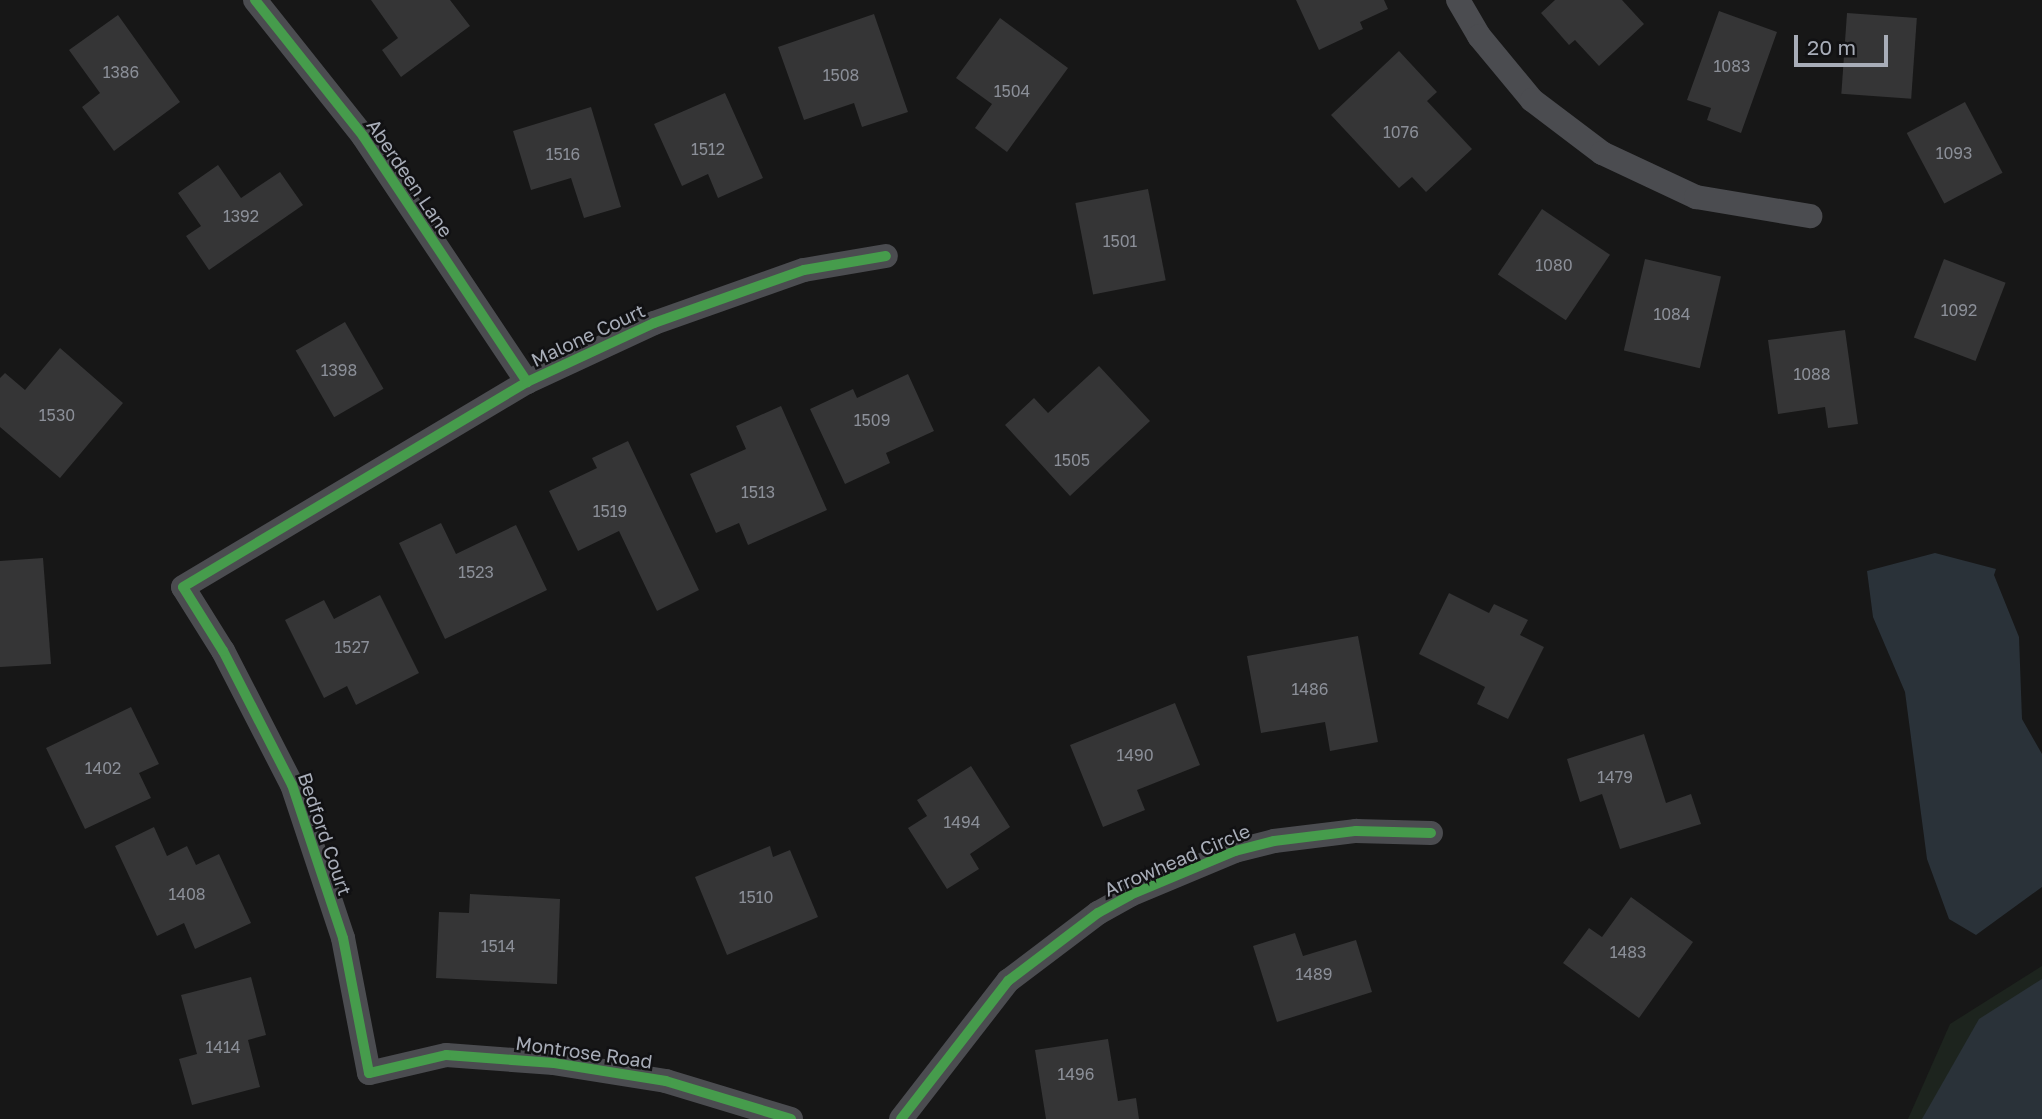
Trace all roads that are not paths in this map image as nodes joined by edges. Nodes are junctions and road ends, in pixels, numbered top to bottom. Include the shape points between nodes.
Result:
1 (255, 0) edge
2 (1458, 0) edge
3 (1810, 216) dead end
4 (886, 256) dead end
5 (527, 382) junction
6 (183, 587) joint
7 (1431, 833) dead end
8 (369, 1073) joint
9 (791, 1119) edge
10 (901, 1119) edge

1 - 5 street, Aberdeen Lane via 363,136
2 - 3 street via 1479,36 1532,100 1602,153 1696,197
4 - 5 street, Malone Court via 804,270 654,323
5 - 6 street, Malone Court
6 - 8 street, Bedford Court via 223,651 292,785 343,938
7 - 10 street, Arrowhead Circle via 1356,831 1273,841 1235,851 1130,895 1098,913 1008,981
8 - 9 street, Montrose Road via 446,1055 554,1063 666,1081

